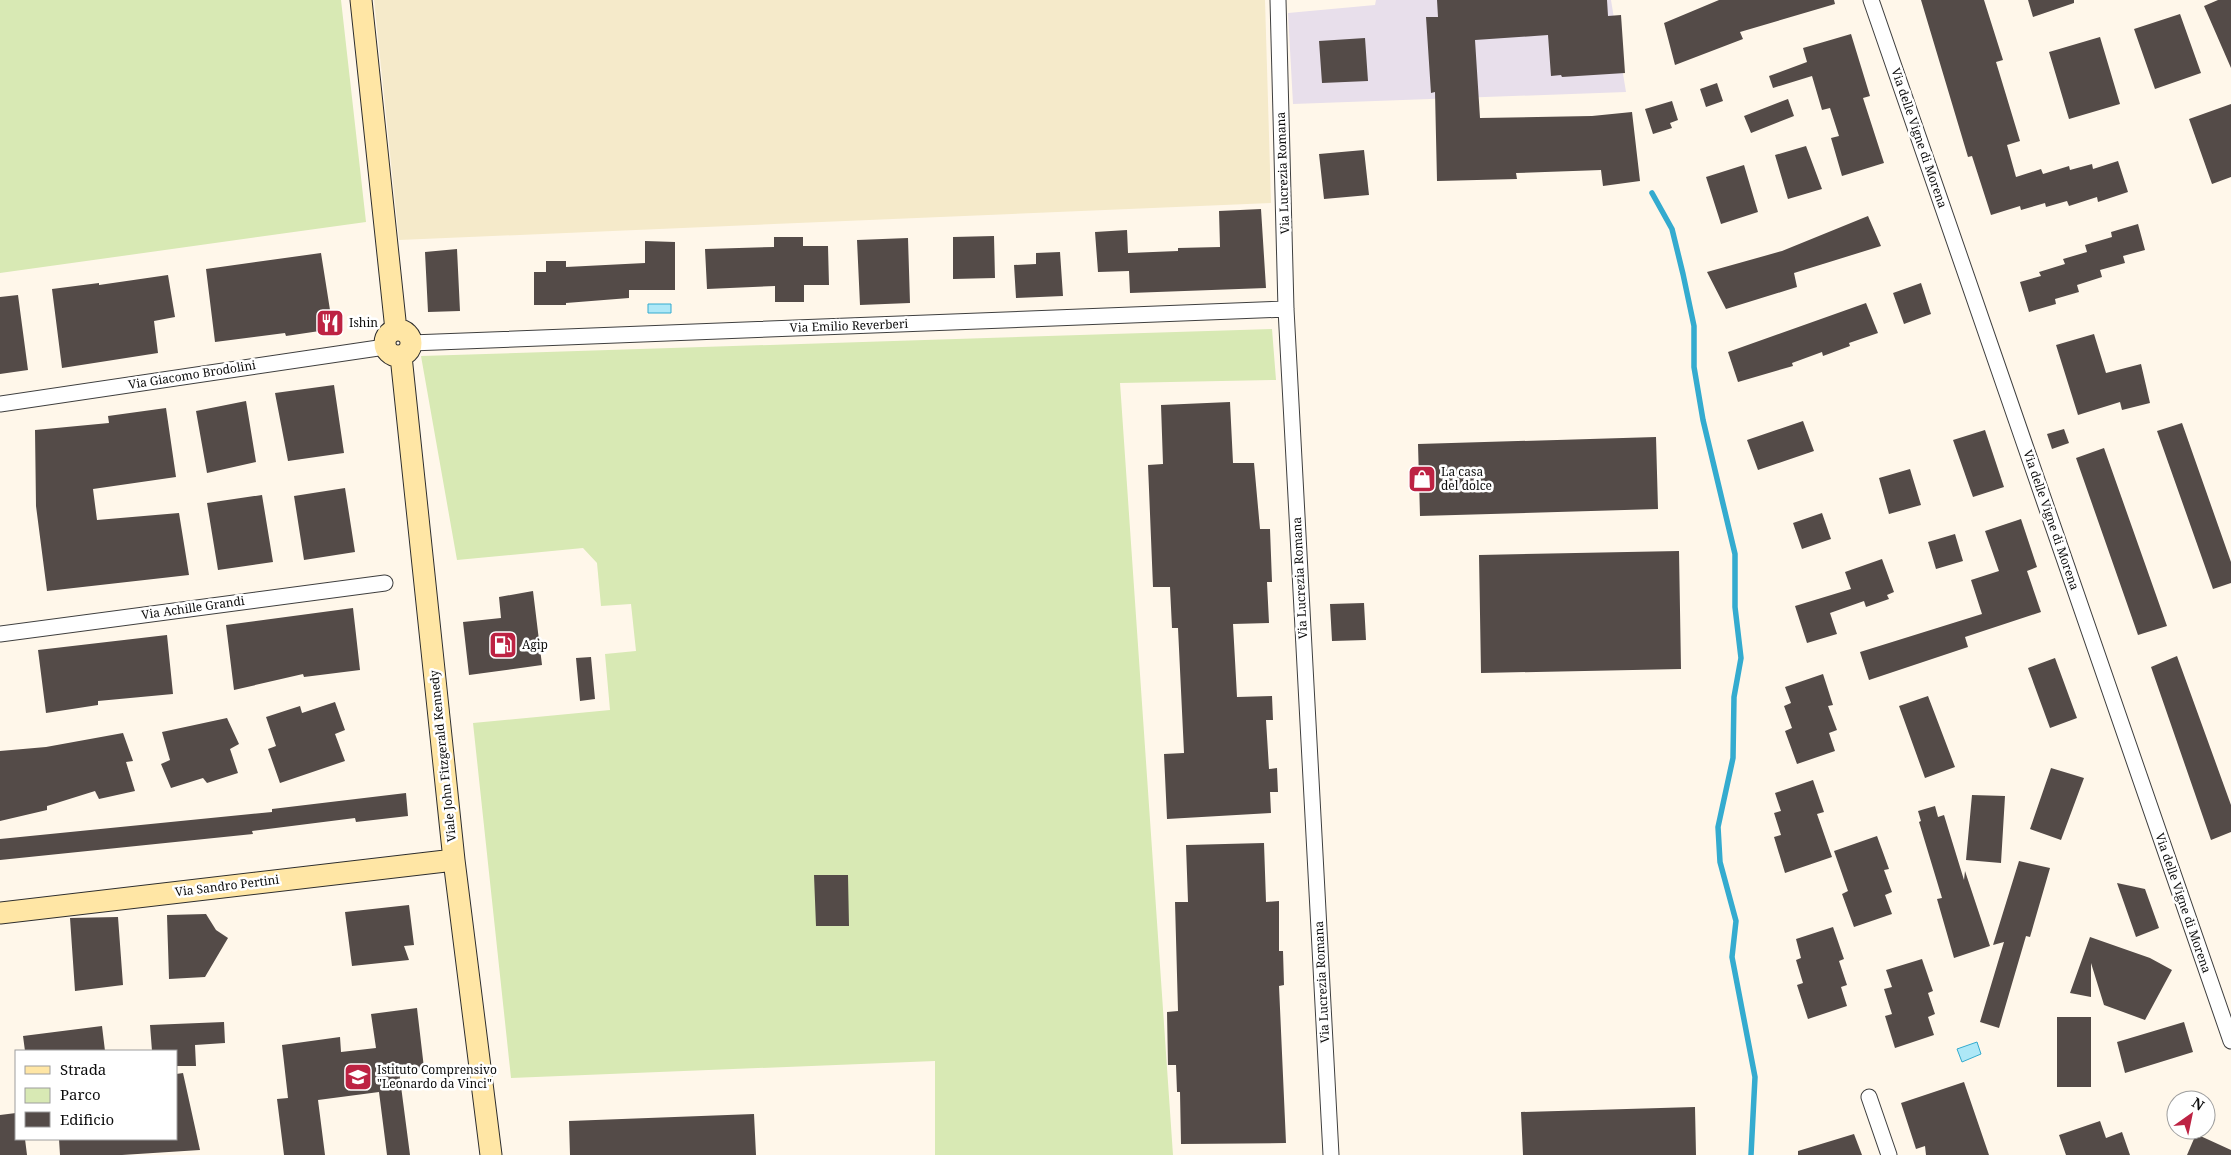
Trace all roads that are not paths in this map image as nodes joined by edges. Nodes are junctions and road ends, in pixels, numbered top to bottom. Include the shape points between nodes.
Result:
1 (361, 0) edge
2 (1278, 0) edge
3 (1871, 0) edge
4 (1286, 309) junction
5 (398, 344) junction
6 (0, 404) edge
7 (385, 583) dead end
8 (0, 634) edge
9 (454, 860) junction
10 (0, 913) edge
11 (2231, 1041) edge
12 (1870, 1097) dead end
13 (491, 1155) edge
14 (1331, 1155) edge
15 (1889, 1155) edge

1 - 5 street, Viale John Fitzgerald Kennedy
2 - 4 street, Via Lucrezia Romana
3 - 11 street, Via delle Vigne di Morena
4 - 5 street, Via Emilio Reverberi
4 - 14 street, Via Lucrezia Romana
5 - 6 street, Via Giacomo Brodolini
5 - 9 street, Viale John Fitzgerald Kennedy
7 - 8 street, Via Achille Grandi
9 - 10 street, Via Sandro Pertini
9 - 13 street, Viale John Fitzgerald Kennedy
12 - 15 street

